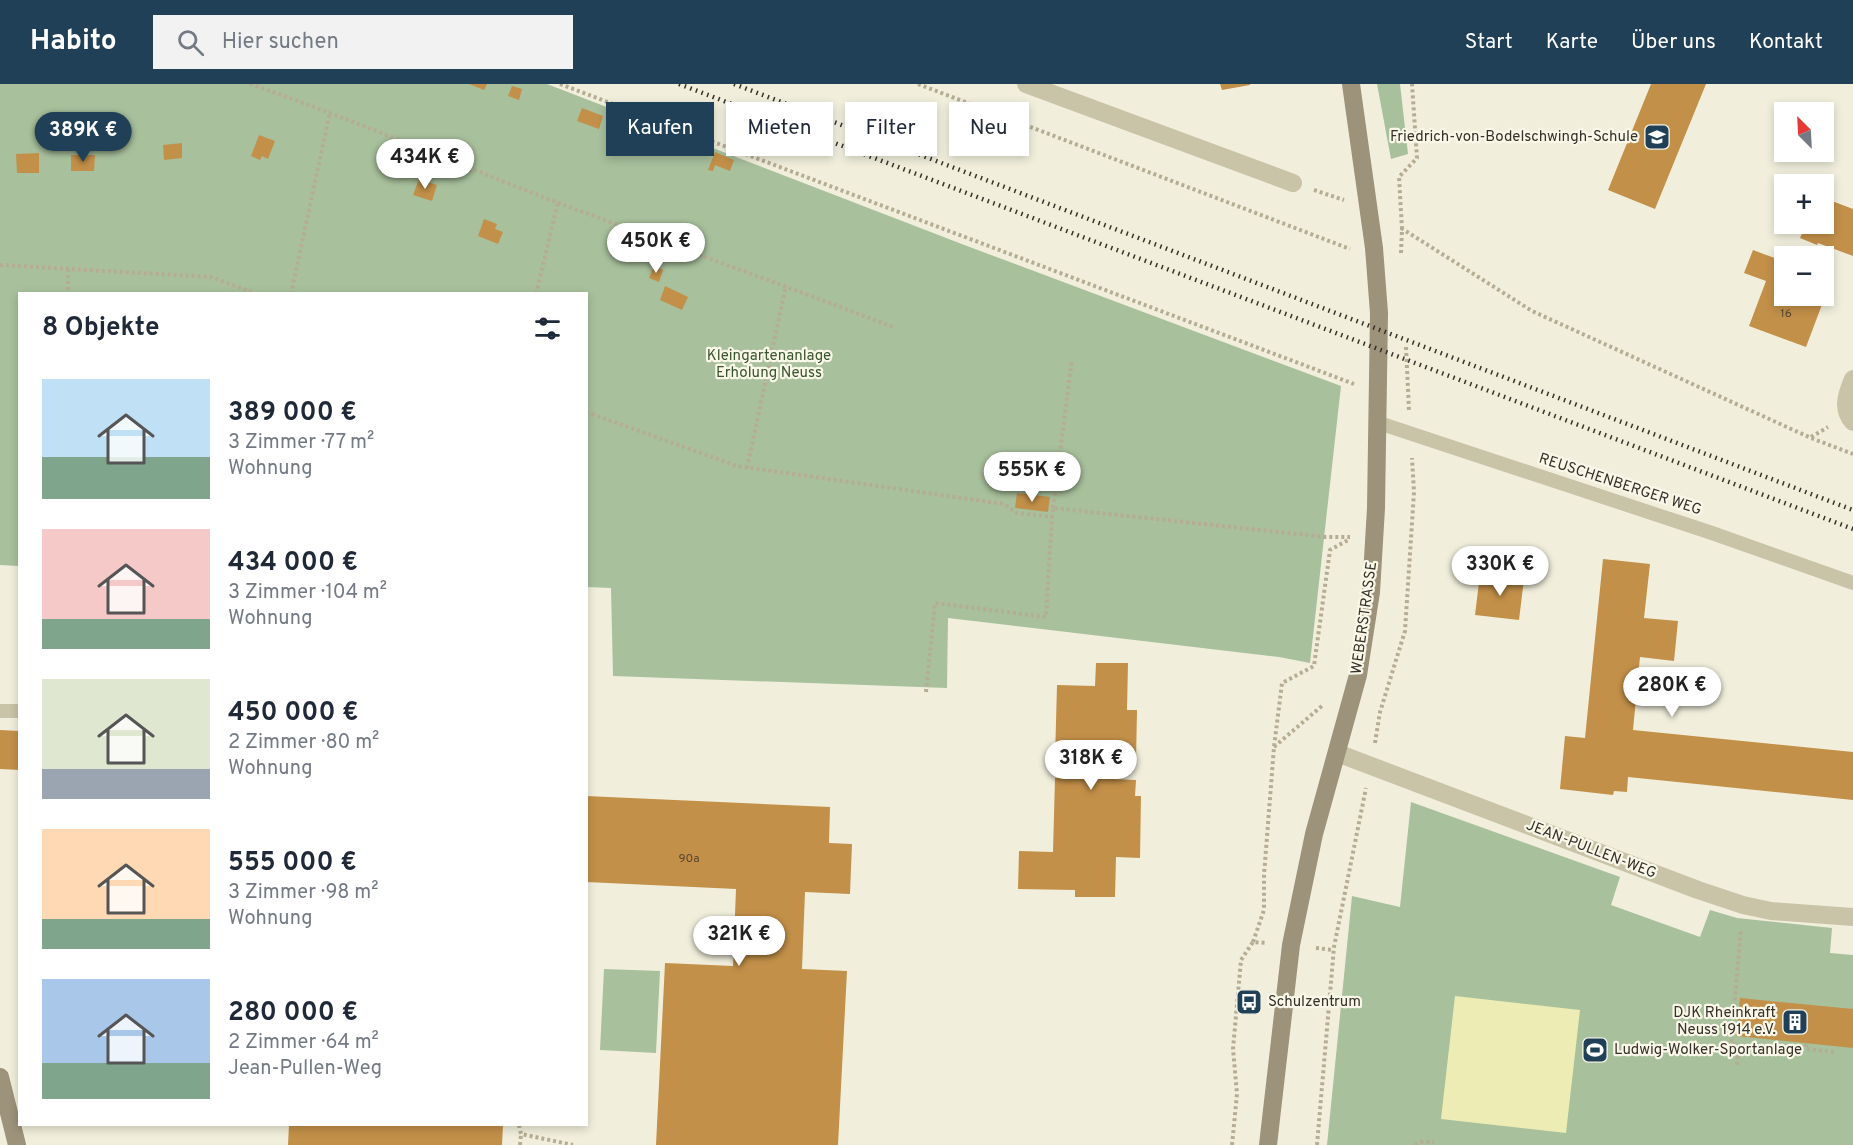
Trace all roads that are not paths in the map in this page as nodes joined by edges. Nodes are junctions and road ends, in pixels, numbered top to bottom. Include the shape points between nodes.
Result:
1 (1026, 84) edge
2 (1350, 84) edge
3 (1293, 183) road end
4 (1853, 379) edge
5 (1376, 422) junction
6 (1853, 422) edge
7 (1853, 583) edge
8 (0, 711) edge
9 (18, 711) edge
10 (1337, 753) junction
11 (1853, 916) edge
12 (0, 1077) edge
13 (14, 1111) edge
14 (17, 1145) edge
15 (1268, 1145) edge

1 - 3 street
2 - 5 main road, WEBERSTRASSE via 1374,248 1379,313
4 - 6 street via 1845,403
5 - 7 lane, REUSCHENBERGER WEG
5 - 10 main road, WEBERSTRASSE via 1371,592 1358,675
8 - 9 lane
10 - 11 street, JEAN-PULLEN-WEG via 1743,905
10 - 15 main road, WEBERSTRASSE via 1314,834 1291,945
12 - 13 main road
13 - 14 main road

